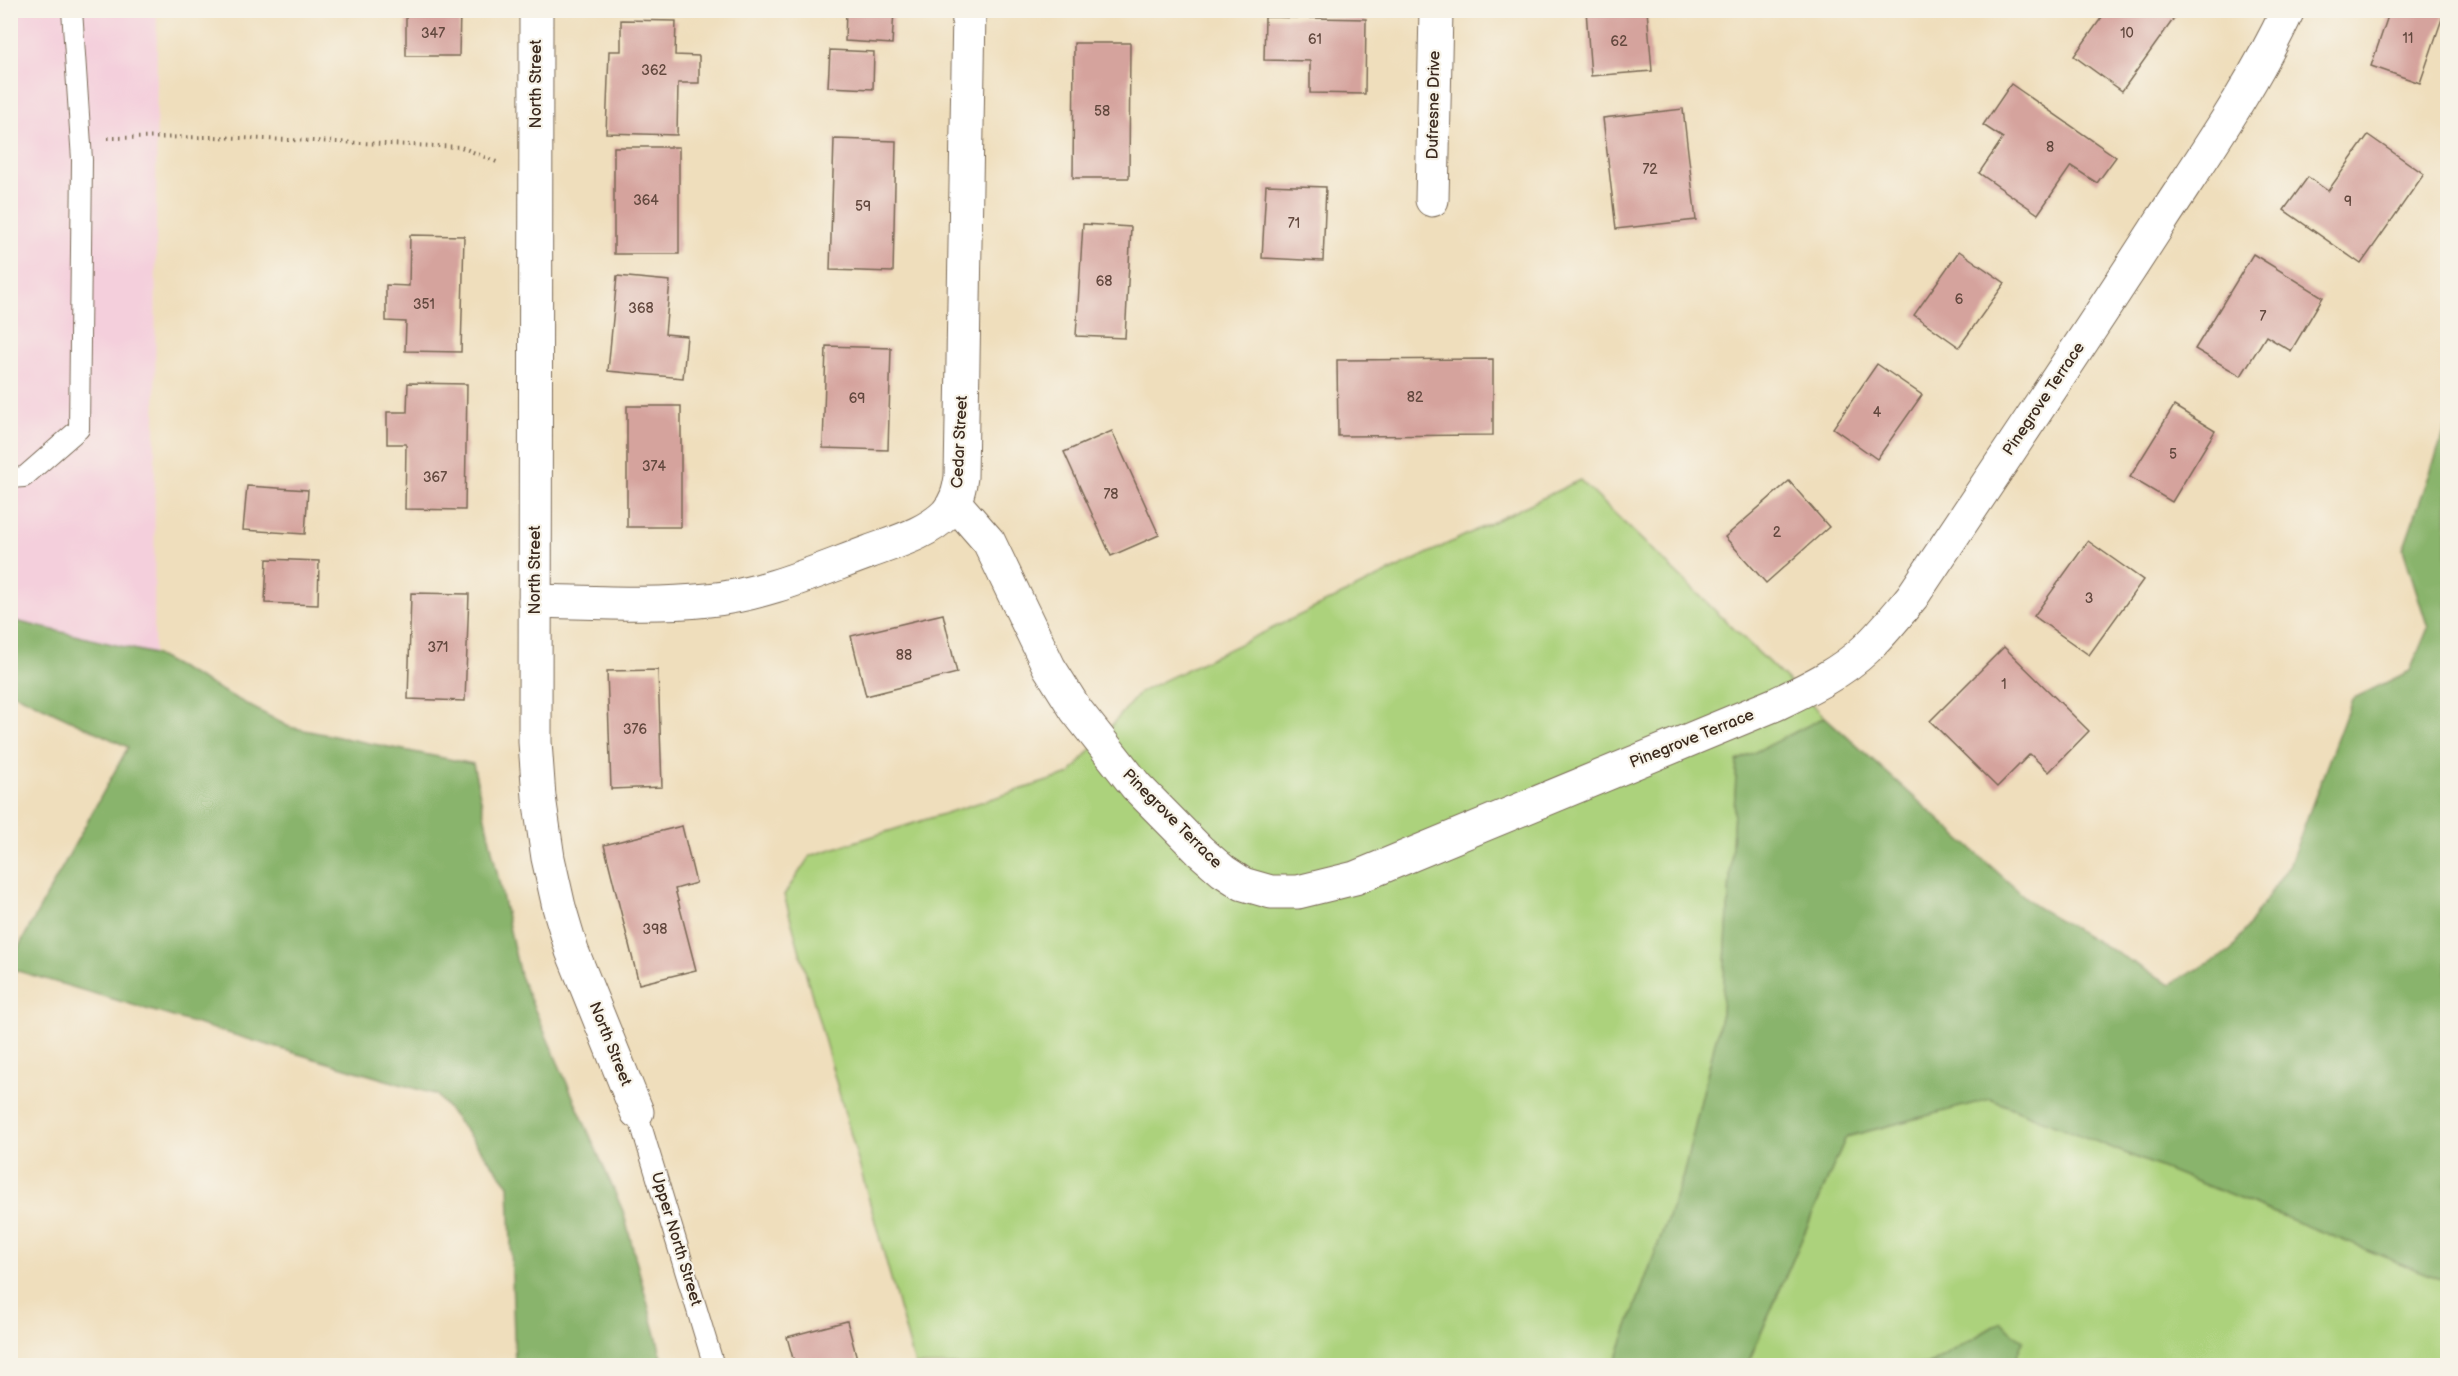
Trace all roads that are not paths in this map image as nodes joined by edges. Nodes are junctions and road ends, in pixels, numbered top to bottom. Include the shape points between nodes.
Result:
1 (72, 10) edge
2 (536, 10) edge
3 (969, 10) edge
4 (1436, 10) edge
5 (2288, 10) edge
6 (1432, 200) dead end
7 (10, 478) edge
8 (955, 503) junction
9 (535, 601) junction
10 (637, 1113) joint
11 (714, 1365) edge

1 - 7 lane via 82,160 79,429 24,477
2 - 9 street, North Street
3 - 8 street, Cedar Street via 961,477
4 - 6 street, Dufresne Drive
5 - 8 street, Pinegrove Terrace via 2251,82 2133,265 1912,597 1865,651 1776,704 1355,878 1298,892 1271,892 1243,884 1200,851 1136,786 1076,710 1049,667 989,542
8 - 9 street, Cedar Street via 922,531 812,574 753,592 673,602
9 - 10 street, North Street via 535,742 548,858 572,951
10 - 11 lane, Upper North Street

